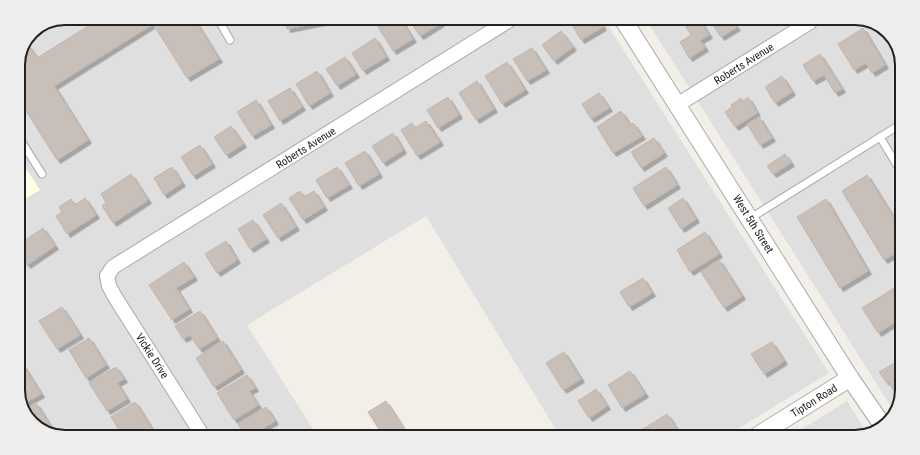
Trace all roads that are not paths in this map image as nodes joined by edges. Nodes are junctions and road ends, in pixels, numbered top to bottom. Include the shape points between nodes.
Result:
1 (221, 25) edge
2 (502, 25) edge
3 (627, 25) edge
4 (805, 25) edge
5 (230, 40) dead end
6 (677, 105) junction
7 (895, 128) edge
8 (880, 138) junction
9 (25, 147) edge
10 (895, 162) edge
11 (42, 174) dead end
12 (749, 219) junction
13 (107, 276) joint
14 (850, 378) junction
15 (880, 421) edge
16 (200, 430) edge
17 (767, 430) edge

1 - 5 lane
2 - 13 street, Roberts Avenue via 289,159 125,258 112,267
3 - 6 street, West 5th Street
4 - 6 street, Roberts Avenue
6 - 12 street, West 5th Street
7 - 8 lane
8 - 10 lane
8 - 12 lane
9 - 11 lane
12 - 14 street, West 5th Street
13 - 16 street, Vickie Drive via 115,297
14 - 15 street, West 5th Street
14 - 17 street, Tipton Road

